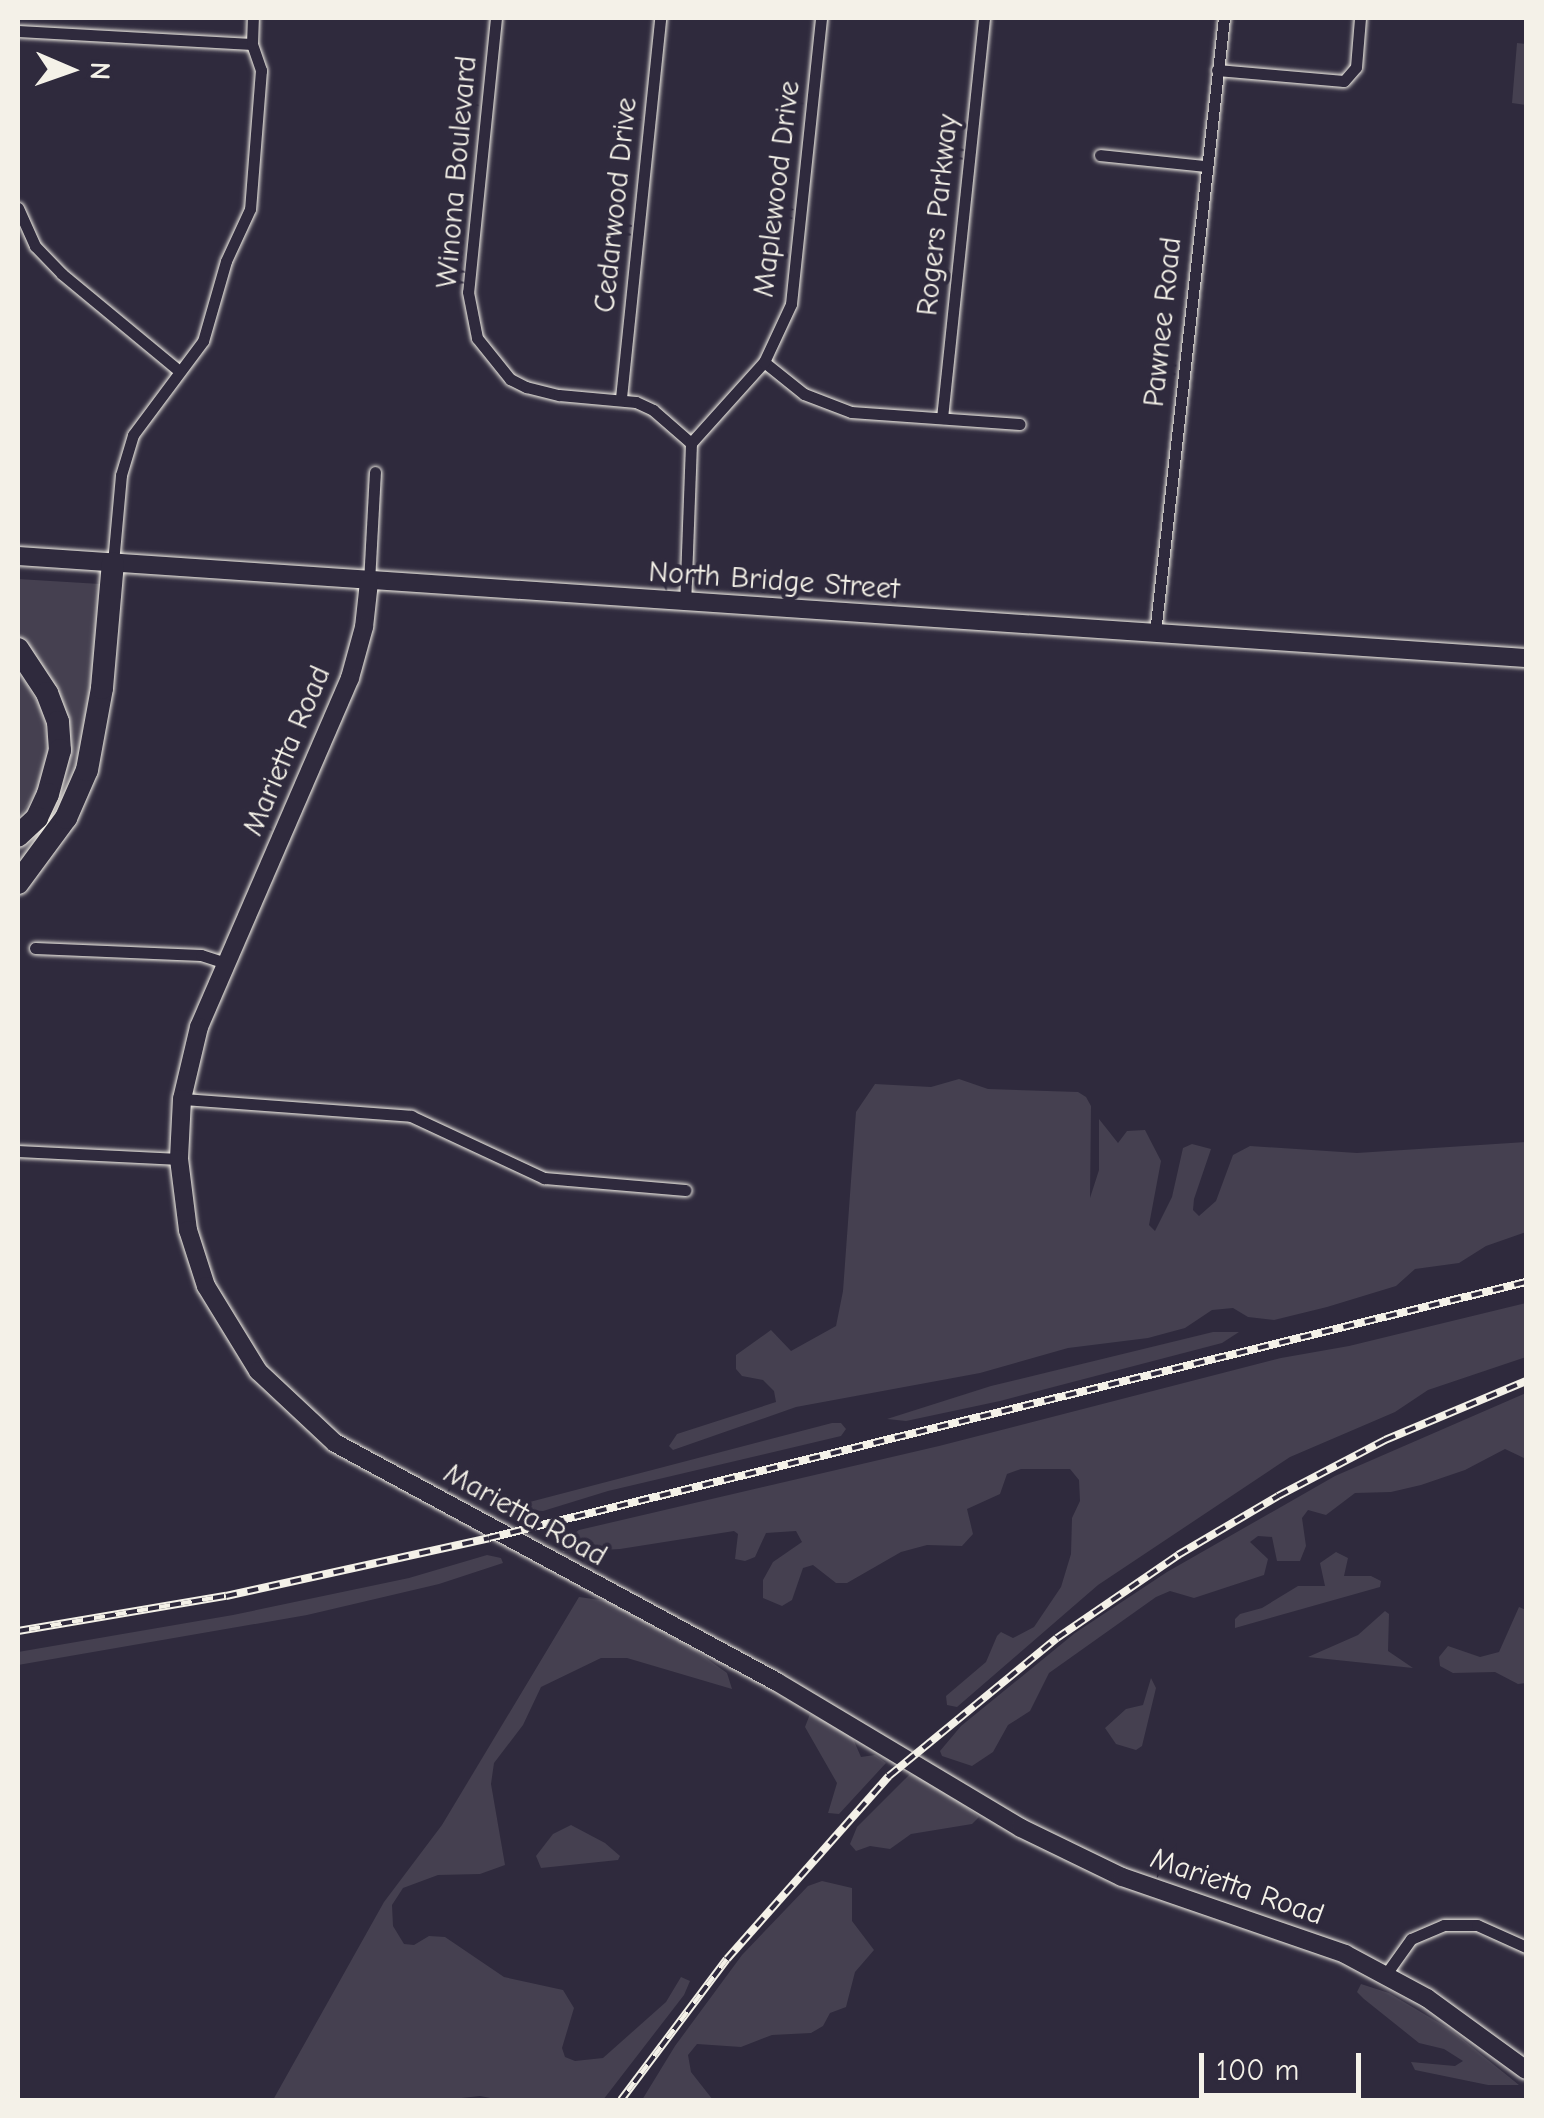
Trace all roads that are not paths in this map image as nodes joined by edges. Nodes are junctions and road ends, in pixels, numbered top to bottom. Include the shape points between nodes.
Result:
1 (253, 18) edge
2 (496, 18) edge
3 (660, 18) edge
4 (820, 18) edge
5 (984, 18) edge
6 (1224, 18) edge
7 (1360, 18) edge
8 (18, 31) edge
9 (252, 44) junction
10 (1217, 70) junction
11 (1100, 155) dead end
12 (1204, 166) junction
13 (18, 208) edge
14 (764, 362) junction
15 (178, 370) junction
16 (621, 398) junction
17 (942, 418) junction
18 (1020, 424) dead end
19 (691, 443) junction
20 (375, 472) dead end
21 (18, 556) edge
22 (114, 563) junction
23 (369, 582) junction
24 (685, 603) junction
25 (1155, 633) junction
26 (18, 649) edge
27 (1526, 658) edge
28 (18, 836) edge
29 (18, 884) edge
30 (34, 948) dead end
31 (226, 963) junction
32 (182, 1100) junction
33 (18, 1152) edge
34 (178, 1159) junction
35 (684, 1190) dead end
36 (1526, 1947) edge
37 (1386, 1974) junction
38 (1524, 2068) edge

1 - 9 street
2 - 16 street, Winona Boulevard via 468,292 477,338 510,379 526,387
3 - 16 street, Cedarwood Drive
4 - 14 street, Maplewood Drive via 793,293
5 - 17 street, Rogers Parkway
6 - 10 street, Pawnee Road
7 - 10 street via 1356,67 1344,81
8 - 9 street
9 - 15 street via 261,70 250,209 226,260 203,341
10 - 12 street, Pawnee Road
11 - 12 street
12 - 25 street, Pawnee Road
13 - 15 street via 35,246 62,274
14 - 17 street via 804,394 839,408
14 - 19 street, Maplewood Drive
15 - 22 street via 126,454
16 - 19 street, Winona Boulevard via 653,410
17 - 18 street
19 - 24 street
20 - 23 street
21 - 22 street, North Bridge Street
22 - 23 street, North Bridge Street
22 - 29 highway via 87,770 66,818
23 - 24 street, North Bridge Street
23 - 31 street, Marietta Road via 350,678
24 - 25 street, North Bridge Street
25 - 27 street, North Bridge Street
26 - 28 highway via 48,693 60,750 37,818
30 - 31 street via 201,955
31 - 32 street, Marietta Road via 199,1027
32 - 34 street, Marietta Road
32 - 35 street via 396,1113 424,1119 544,1178
33 - 34 street
34 - 37 street, Marietta Road via 188,1230 218,1309 258,1372 335,1443 777,1682 1064,1852
36 - 37 street via 1477,1925 1444,1925 1411,1939
37 - 38 street, Marietta Road

